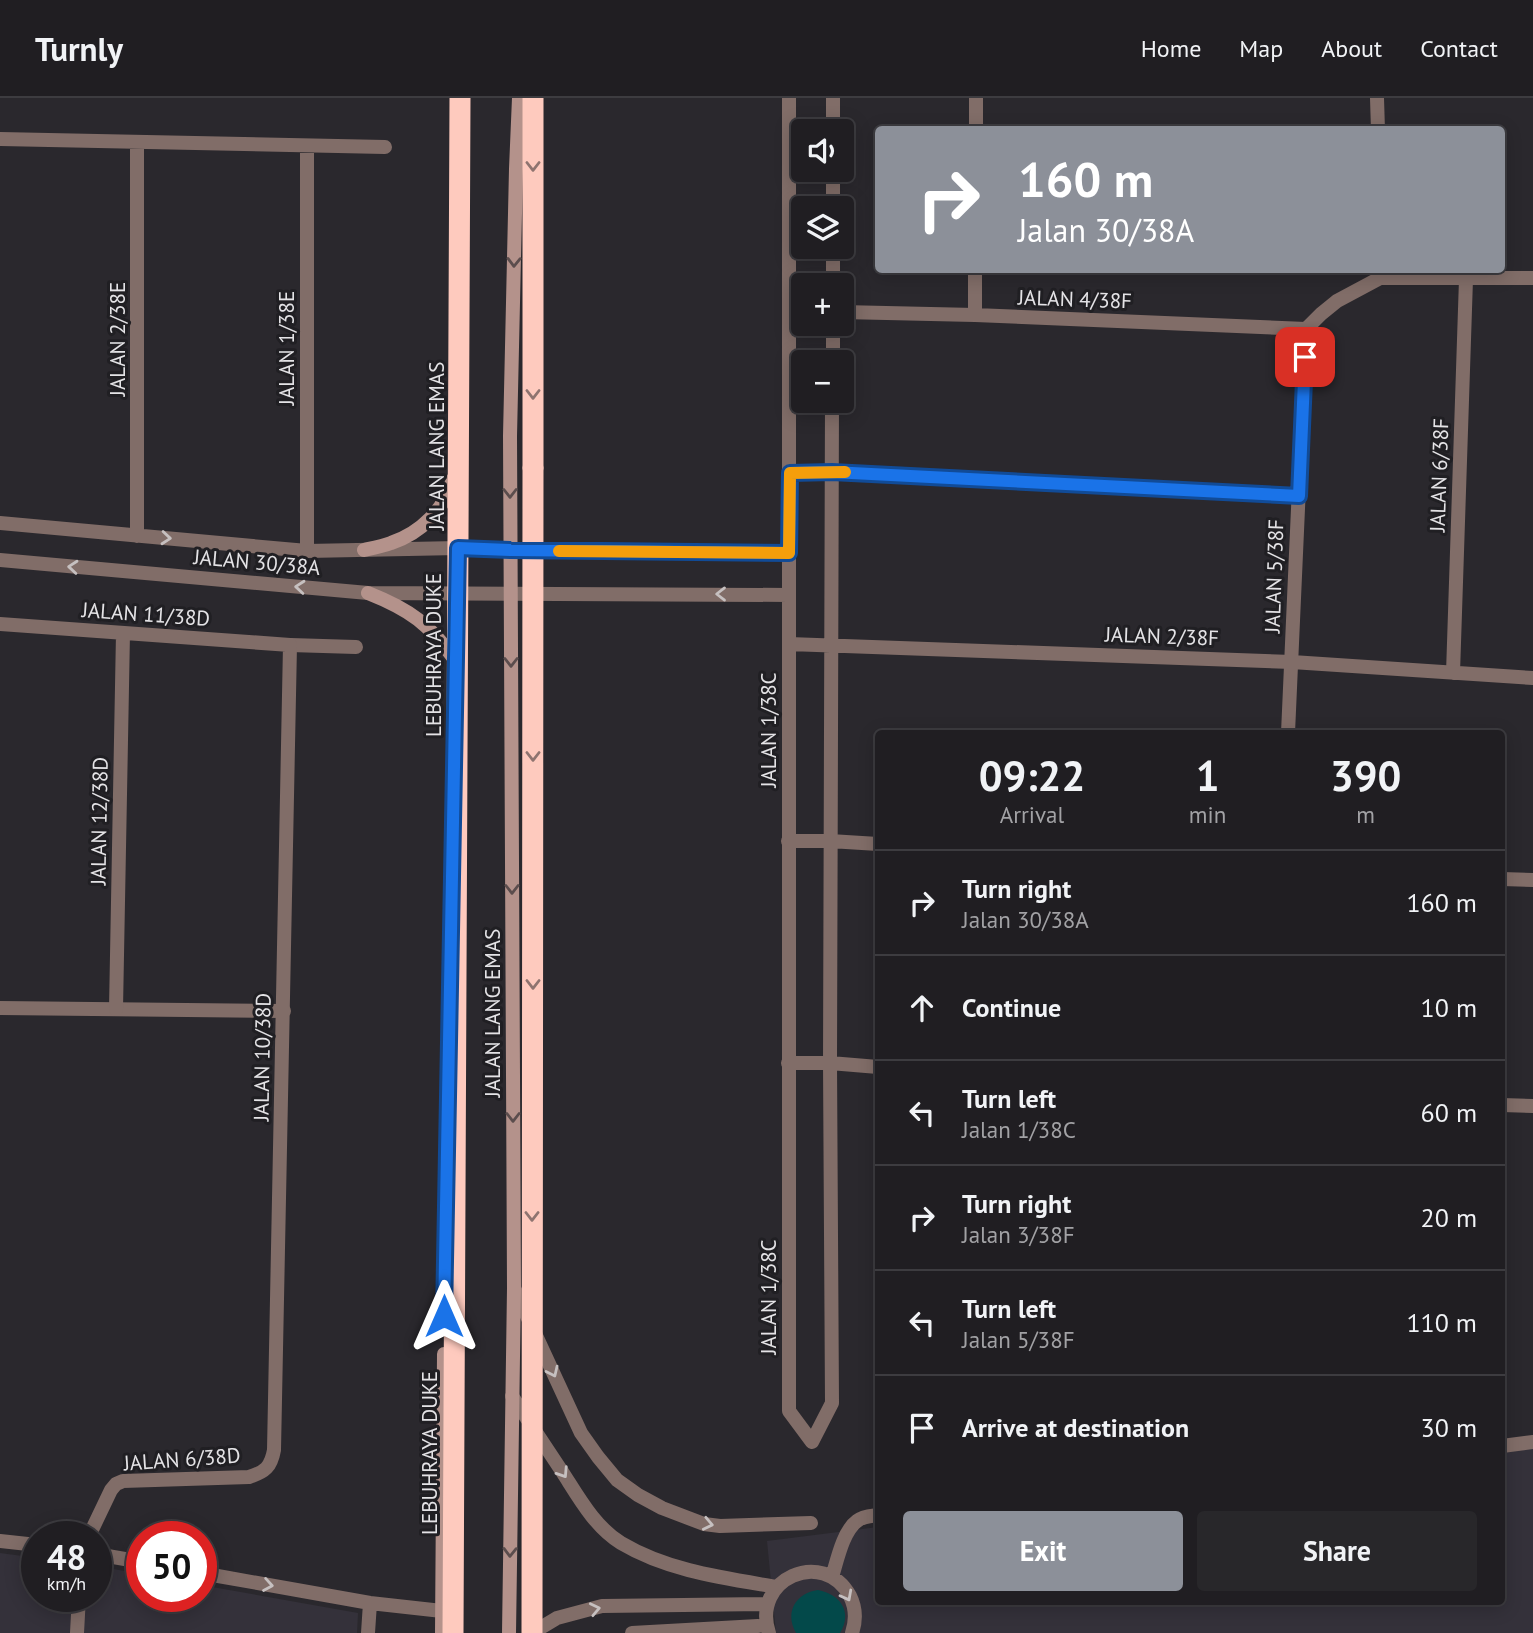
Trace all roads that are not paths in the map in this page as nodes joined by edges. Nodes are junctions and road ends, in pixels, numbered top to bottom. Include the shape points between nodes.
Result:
1 (454, 98) edge
2 (460, 98) edge
3 (519, 98) edge
4 (533, 98) edge
5 (789, 98) edge
6 (833, 98) edge
7 (976, 98) edge
8 (1377, 98) edge
9 (833, 119) edge
10 (976, 126) edge
11 (1378, 126) edge
12 (0, 139) edge
13 (137, 142) junction
14 (307, 146) junction
15 (385, 147) dead end
16 (795, 273) edge
17 (975, 273) edge
18 (1380, 274) edge
19 (1533, 278) edge
20 (1466, 279) junction
21 (854, 312) edge
22 (975, 315) junction
23 (1306, 330) junction
24 (795, 336) edge
25 (832, 413) edge
26 (457, 465) junction
27 (832, 472) junction
28 (790, 473) junction
29 (1299, 496) junction
30 (0, 523) edge
31 (137, 536) junction
32 (458, 548) junction
33 (365, 550) junction
34 (511, 550) junction
35 (307, 551) junction
36 (789, 553) junction
37 (0, 560) edge
38 (368, 593) junction
39 (458, 593) junction
40 (511, 594) junction
41 (789, 594) junction
42 (0, 624) edge
43 (123, 633) junction
44 (789, 644) junction
45 (290, 645) junction
46 (832, 645) junction
47 (356, 647) dead end
48 (456, 661) junction
49 (1292, 662) junction
50 (1453, 673) junction
51 (1533, 678) edge
52 (1289, 730) edge
53 (788, 841) junction
54 (830, 841) junction
55 (875, 844) edge
56 (1505, 879) edge
57 (1533, 880) edge
58 (0, 1008) edge
59 (116, 1009) junction
60 (284, 1011) junction
61 (788, 1063) junction
62 (830, 1063) junction
63 (875, 1067) edge
64 (1505, 1105) edge
65 (1533, 1106) edge
66 (514, 1288) junction
67 (512, 1396) junction
68 (1533, 1442) edge
69 (1505, 1446) edge
70 (267, 1469) joint
71 (875, 1516) edge
72 (96, 1521) edge
73 (811, 1523) dead end
74 (0, 1541) edge
75 (21, 1543) edge
76 (217, 1576) edge
77 (832, 1577) junction
78 (777, 1587) junction
79 (370, 1603) junction
80 (767, 1604) junction
81 (442, 1611) junction
82 (78, 1612) edge
83 (764, 1630) edge
84 (77, 1633) edge
85 (368, 1633) edge
86 (442, 1633) edge
87 (453, 1633) edge
88 (509, 1633) edge
89 (532, 1633) edge
90 (632, 1633) edge
91 (852, 1633) edge

1 - 26 main road, JALAN LANG EMAS
2 - 87 highway, LEBUHRAYA DUKE, bridge
3 -> 34 main road, JALAN LANG EMAS
4 -> 89 highway, bridge
5 - 16 street, JALAN 1/38C
6 - 9 street
7 - 10 street
8 - 11 street
12 - 13 street
13 - 14 street
13 - 31 street, JALAN 2/38E
14 - 15 street
14 - 35 street, JALAN 1/38E
17 - 22 street
18 - 20 street
18 - 23 street via 1337,301
19 - 20 street
20 - 50 street, JALAN 6/38F
21 - 22 street, JALAN 4/38F
22 - 23 street, JALAN 4/38F
23 - 29 street, JALAN 5/38F
24 - 28 street, JALAN 1/38C
25 - 27 street, JALAN 1/38C
26 - 32 main road, JALAN LANG EMAS
26 - 33 main road via 450,491 436,514 416,532
27 - 28 street
27 - 29 street
27 - 46 street, JALAN 1/38C
28 - 36 street, JALAN 1/38C
29 - 49 street, JALAN 5/38F
30 - 31 street, JALAN 30/38A
31 -> 35 street, JALAN 30/38A
32 - 33 street, JALAN 30/38A
32 - 34 street, JALAN 30/38A
32 - 39 main road, JALAN LANG EMAS
33 - 35 street, JALAN 30/38A
34 - 36 street, JALAN 30/38A
34 - 40 main road, JALAN LANG EMAS
36 - 41 street, JALAN 1/38C
38 -> 37 street, JALAN 30/38A
38 - 39 street, JALAN 30/38A
38 - 48 main road via 418,618
39 - 40 street, JALAN 30/38A
39 - 48 main road, JALAN LANG EMAS
41 -> 40 street, JALAN 30/38A
40 -> 66 main road, JALAN LANG EMAS
41 - 44 street, JALAN 1/38C
42 - 43 street, JALAN 11/38D
43 - 45 street, JALAN 11/38D
43 - 59 street, JALAN 12/38D
44 - 46 street, JALAN 2/38F
44 - 53 street, JALAN 1/38C
45 - 47 street, JALAN 11/38D
45 - 60 street, JALAN 10/38D
46 - 49 street, JALAN 2/38F
46 - 54 street, JALAN 1/38C
48 - 81 main road, JALAN LANG EMAS
49 - 50 street, JALAN 2/38F
49 - 52 street, JALAN 5/38F
50 - 51 street, JALAN 2/38F
53 - 54 street
53 - 61 street, JALAN 1/38C
54 - 55 street
54 - 62 street, JALAN 1/38C
56 - 57 street
58 - 59 street
59 - 60 street
60 - 70 street, JALAN 10/38D via 274,1450
61 - 62 street
61 - 62 street, JALAN 1/38C via 789,1411 812,1442 832,1403
62 - 63 street
64 - 65 street
66 - 67 main road, JALAN LANG EMAS
66 -> 73 street via 581,1433 617,1480 662,1508 704,1524
67 -> 78 street via 588,1511 620,1542 698,1573
67 -> 88 main road, JALAN LANG EMAS
68 - 69 street
70 - 72 street, JALAN 6/38D via 249,1477 123,1481 111,1490
71 - 77 street via 856,1522 847,1531
74 - 75 street
76 -> 79 street
77 - 78 street via 803,1572
77 -> 91 street via 852,1600
78 - 80 street
79 - 81 street
79 - 85 street
80 - 83 street
89 -> 80 street via 557,1618 602,1606
81 - 86 main road, JALAN LANG EMAS
82 - 84 street
83 - 90 street

